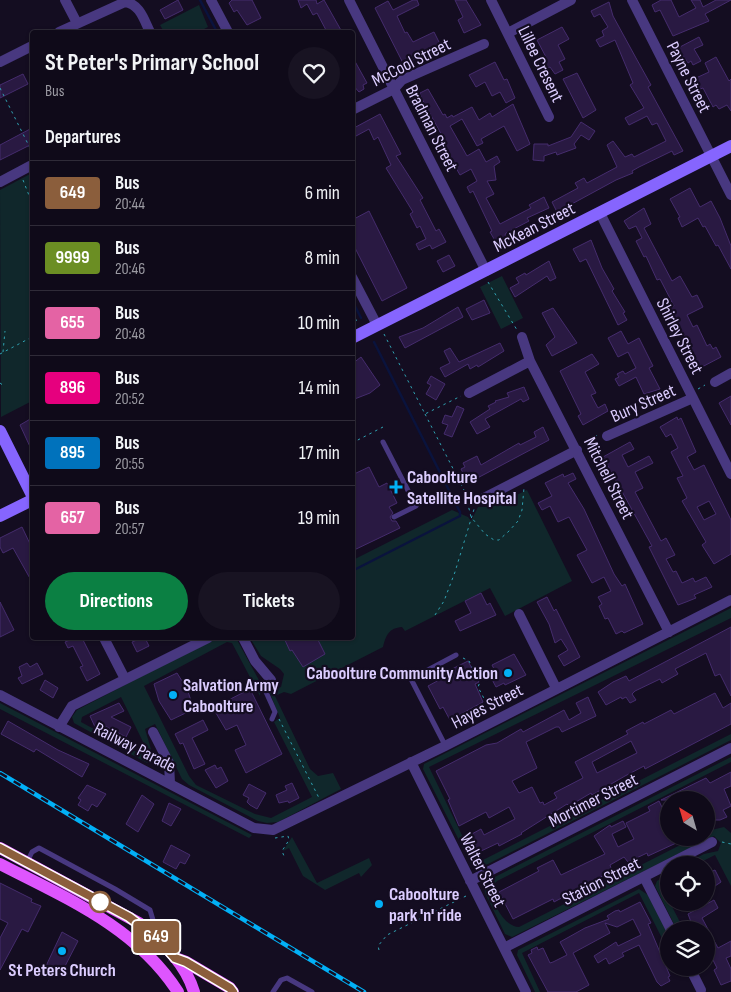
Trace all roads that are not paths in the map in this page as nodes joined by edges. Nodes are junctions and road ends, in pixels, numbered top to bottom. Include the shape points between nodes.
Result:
1 (65, 0) edge
2 (212, 0) edge
3 (349, 0) edge
4 (491, 0) edge
5 (571, 0) edge
6 (632, 0) edge
7 (77, 23) junction
8 (63, 30) edge
9 (149, 30) edge
10 (227, 30) edge
11 (508, 33) junction
12 (484, 44) dead end
13 (30, 47) edge
14 (0, 62) edge
15 (394, 89) junction
16 (355, 108) edge
17 (549, 117) dead end
18 (731, 146) edge
19 (712, 156) junction
20 (30, 166) edge
21 (0, 182) edge
22 (731, 195) edge
23 (600, 213) junction
24 (487, 276) junction
25 (355, 283) edge
26 (380, 330) junction
27 (355, 337) edge
28 (522, 337) road end
29 (530, 361) junction
30 (731, 373) edge
31 (715, 382) road end
32 (469, 393) road end
33 (693, 398) junction
34 (0, 431) edge
35 (606, 436) road end
36 (383, 442) dead end
37 (577, 450) junction
38 (731, 474) edge
39 (30, 491) edge
40 (482, 499) road end
41 (30, 501) edge
42 (0, 516) edge
43 (394, 517) dead end
44 (731, 600) edge
45 (519, 614) dead end
46 (669, 632) junction
47 (105, 640) edge
48 (204, 640) edge
49 (244, 640) edge
50 (456, 656) road end
51 (125, 679) junction
52 (271, 680) joint
53 (556, 688) junction
54 (0, 695) edge
55 (274, 717) road end
56 (59, 727) junction
57 (154, 732) dead end
58 (445, 746) junction
59 (731, 748) edge
60 (411, 762) junction
61 (170, 783) junction
62 (254, 828) joint
63 (704, 846) edge
64 (0, 848) edge
65 (27, 862) junction
66 (0, 864) edge
67 (644, 878) junction
68 (470, 880) junction
69 (666, 921) edge
70 (148, 930) junction
71 (504, 948) junction
72 (175, 958) junction
73 (694, 976) edge
74 (701, 990) dead end
75 (274, 991) edge
76 (178, 992) edge
77 (194, 992) edge
78 (233, 992) edge
79 (312, 992) edge
80 (526, 992) edge

1 - 7 street
2 - 10 street
3 - 15 street, Bradman Street
4 - 11 street, Lillee Cresent
5 - 11 street
6 - 19 street, Payne Street
7 - 8 street
7 - 9 street via 119,4 130,3 139,9
11 - 17 street, Lillee Cresent
12 - 15 street, McCool Street via 402,80
13 - 14 street
15 - 16 street, McCool Street
15 - 24 street, Bradman Street
18 - 19 main road, McKean Street
19 - 22 street, Payne Street
19 - 23 main road, McKean Street
20 - 21 street
23 - 24 main road, McKean Street
23 - 33 street, Shirley Street
24 - 26 main road, McKean Street
25 - 26 street
26 - 27 main road, McKean Street
28 - 29 street, Mitchell Street
29 - 32 street
29 - 37 street, Mitchell Street
30 - 31 street
33 - 35 street, Bury Street
33 - 38 street, Shirley Street
34 - 39 main road
36 - 43 lane via 416,506
37 - 40 street
37 - 46 street, Mitchell Street
41 - 42 main road
44 - 46 street, Hayes Street
45 - 53 street
46 - 53 street, Hayes Street
47 - 51 street
48 - 51 street
49 - 52 street via 255,661
50 - 58 lane via 411,679
51 - 56 street via 72,706
52 - 55 lane via 266,692
53 - 58 street, Hayes Street
54 - 56 street, Railway Parade
56 - 61 street, Railway Parade
57 - 61 street via 169,763
58 - 60 street, Hayes Street
59 - 68 street, Mortimer Street
60 - 62 street, Hayes Street via 273,830
60 - 68 street, Walter Street
61 - 62 street, Railway Parade
63 - 67 street, Station Street
64 - 65 main road
65 - 70 main road
65 - 70 lane via 34,850 43,849 115,888 150,910 153,920
66 - 76 main road via 121,930 154,959
67 - 69 street
67 - 71 street, Station Street
68 - 71 street, Walter Street
70 - 72 main road
71 - 80 street, Walter Street
72 - 77 main road
72 - 78 main road
73 - 74 street
75 - 79 lane via 281,980 287,978

